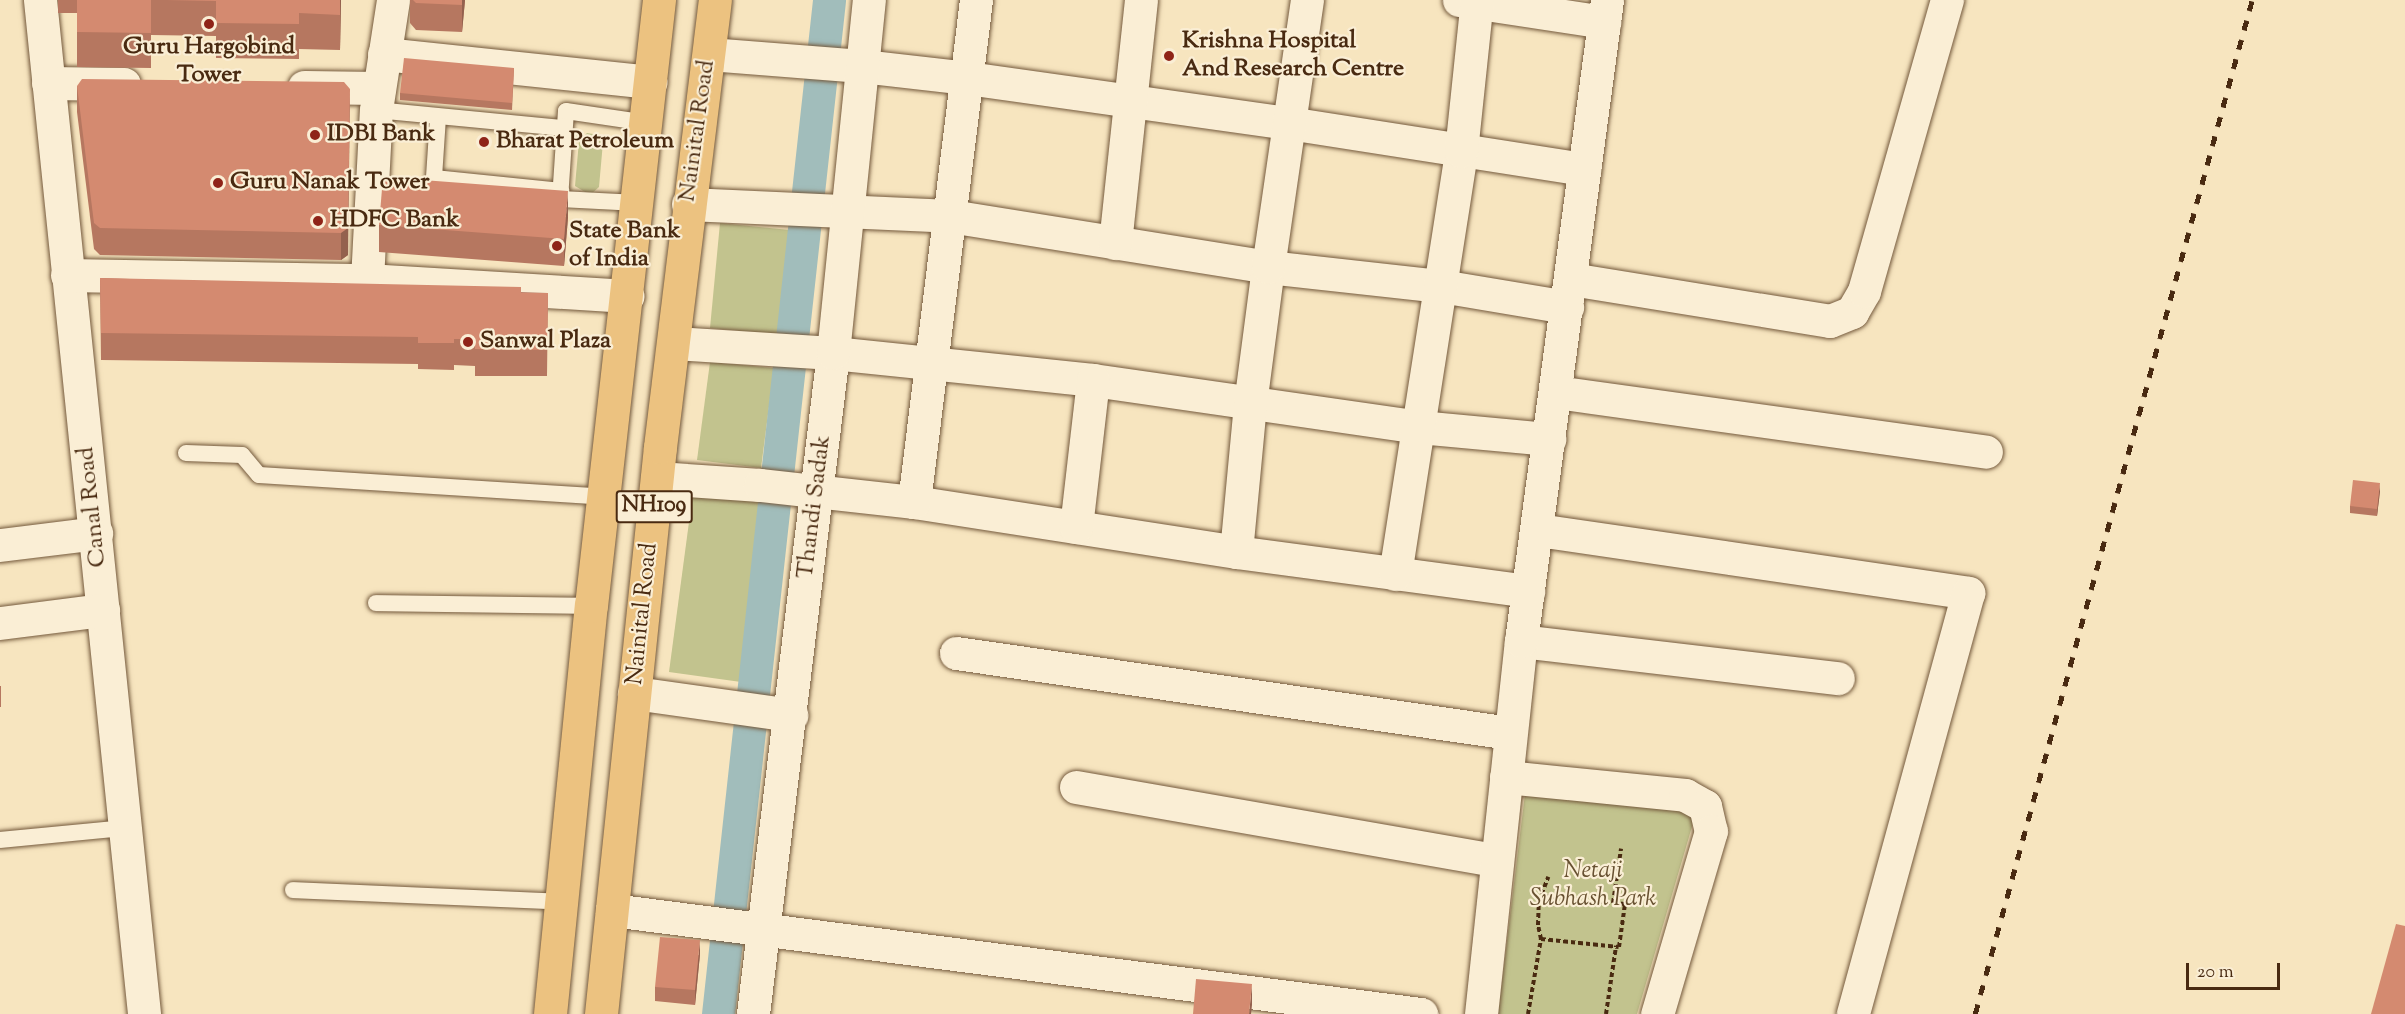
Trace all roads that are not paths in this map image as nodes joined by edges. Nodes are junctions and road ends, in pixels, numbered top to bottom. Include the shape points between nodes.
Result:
1 (40, 0) edge
2 (393, 0) edge
3 (659, 0) edge
4 (715, 0) edge
5 (869, 0) edge
6 (976, 0) edge
7 (1141, 0) edge
8 (1306, 0) edge
9 (1947, 0) edge
10 (1471, 1) edge
11 (1605, 11) edge
12 (385, 50) junction
13 (709, 54) junction
14 (835, 64) junction
15 (968, 78) junction
16 (651, 82) junction
17 (48, 83) junction
18 (154, 85) edge
19 (272, 86) edge
20 (378, 99) junction
21 (1129, 102) junction
22 (438, 117) junction
23 (646, 123) junction
24 (1289, 123) junction
25 (564, 128) junction
26 (1461, 150) junction
27 (1584, 170) junction
28 (561, 190) junction
29 (638, 203) junction
30 (688, 204) junction
31 (818, 210) junction
32 (950, 216) junction
33 (1115, 243) junction
34 (1268, 267) junction
35 (67, 275) junction
36 (367, 280) junction
37 (1441, 286) junction
38 (1569, 293) junction
39 (628, 296) junction
40 (674, 343) junction
41 (803, 352) junction
42 (932, 364) junction
43 (1093, 380) junction
44 (1556, 392) junction
45 (1250, 404) junction
46 (1419, 427) junction
47 (1549, 439) junction
48 (1986, 452) dead end
49 (186, 453) dead end
50 (657, 478) junction
51 (788, 489) junction
52 (604, 497) junction
53 (914, 502) junction
54 (1076, 527) junction
55 (1538, 530) junction
56 (96, 533) junction
57 (0, 545) edge
58 (1236, 552) junction
59 (1395, 574) junction
60 (1528, 591) junction
61 (376, 603) dead end
62 (591, 606) junction
63 (103, 610) junction
64 (0, 623) edge
65 (1521, 641) junction
66 (956, 653) dead end
67 (1838, 678) dead end
68 (634, 693) junction
69 (765, 711) junction
70 (1510, 733) junction
71 (1506, 777) junction
72 (1076, 787) dead end
73 (125, 828) junction
74 (0, 840) edge
75 (1496, 860) junction
76 (293, 890) dead end
77 (562, 902) junction
78 (612, 910) junction
79 (741, 926) junction
80 (144, 1014) edge
81 (550, 1014) edge
82 (600, 1014) edge
83 (753, 1014) edge
84 (1421, 1014) edge
85 (1481, 1014) edge
86 (1657, 1014) edge
87 (1853, 1014) edge

1 - 17 street, Canal Road
2 - 12 street
3 - 16 highway, Nainital Road / NH109
4 - 13 highway, Nainital Road / NH109
5 - 14 street, Thandi Sadak
6 - 15 street
7 - 21 street
8 - 24 street
9 - 38 street via 1864,291 1852,312 1830,321
10 - 11 street
10 - 26 street
11 - 27 street
12 - 16 street via 587,66 599,75
12 - 20 street
13 - 14 street
13 - 30 highway, Nainital Road / NH109
14 - 15 street
14 - 31 street, Thandi Sadak
15 - 21 street
15 - 32 street
16 - 23 highway, Nainital Road / NH109
17 - 18 street
17 - 35 street, Canal Road
19 - 20 street
20 - 22 lane
20 - 36 street
21 - 24 street
21 - 33 street
22 - 25 lane
22 - 28 lane via 434,178
23 - 25 lane via 566,111
23 - 29 highway, Nainital Road / NH109
24 - 26 street
24 - 34 street
25 - 28 lane
26 - 27 street
26 - 37 street
27 - 38 street
28 - 29 lane via 560,200
29 - 30 highway
29 - 39 highway, Nainital Road / NH109
30 - 31 street
30 - 40 highway, Nainital Road / NH109
31 - 32 street
31 - 41 street, Thandi Sadak
32 - 33 street
32 - 42 street
33 - 34 street
34 - 37 street
34 - 45 street
35 - 36 street
35 - 56 street, Canal Road
36 - 39 street
37 - 38 street
37 - 46 street
38 - 44 street
39 - 52 highway, Nainital Road / NH109
40 - 41 street
40 - 50 highway, Nainital Road / NH109
41 - 42 street
41 - 51 street, Thandi Sadak
42 - 43 street
42 - 53 street
43 - 45 street
43 - 54 street
44 - 47 street
44 - 48 street
45 - 46 street
45 - 58 street
46 - 47 street
46 - 59 street
47 - 55 street
49 - 52 lane via 242,455 259,475
50 - 51 street
50 - 68 highway, Nainital Road / NH109
51 - 53 street
51 - 69 street, Thandi Sadak
52 - 62 highway, Nainital Road / NH109
53 - 54 street
54 - 58 street
55 - 60 street
55 - 87 street via 1968,593
56 - 57 street
56 - 63 street, Canal Road
58 - 59 street
59 - 60 street
60 - 65 street
61 - 62 lane
62 - 77 highway, Nainital Road / NH109
63 - 64 street
63 - 73 street, Canal Road
65 - 67 street
65 - 70 street
66 - 70 street
68 - 69 street
68 - 78 highway, Nainital Road / NH109
69 - 79 street, Thandi Sadak
70 - 71 street
71 - 75 street
71 - 86 street via 1685,795 1705,806 1711,831
72 - 75 street
73 - 74 lane
73 - 80 street, Canal Road
75 - 85 street
76 - 77 lane
77 - 81 highway, Nainital Road / NH109
78 - 79 street
78 - 82 highway, Nainital Road / NH109
79 - 83 street, Thandi Sadak
79 - 84 street

